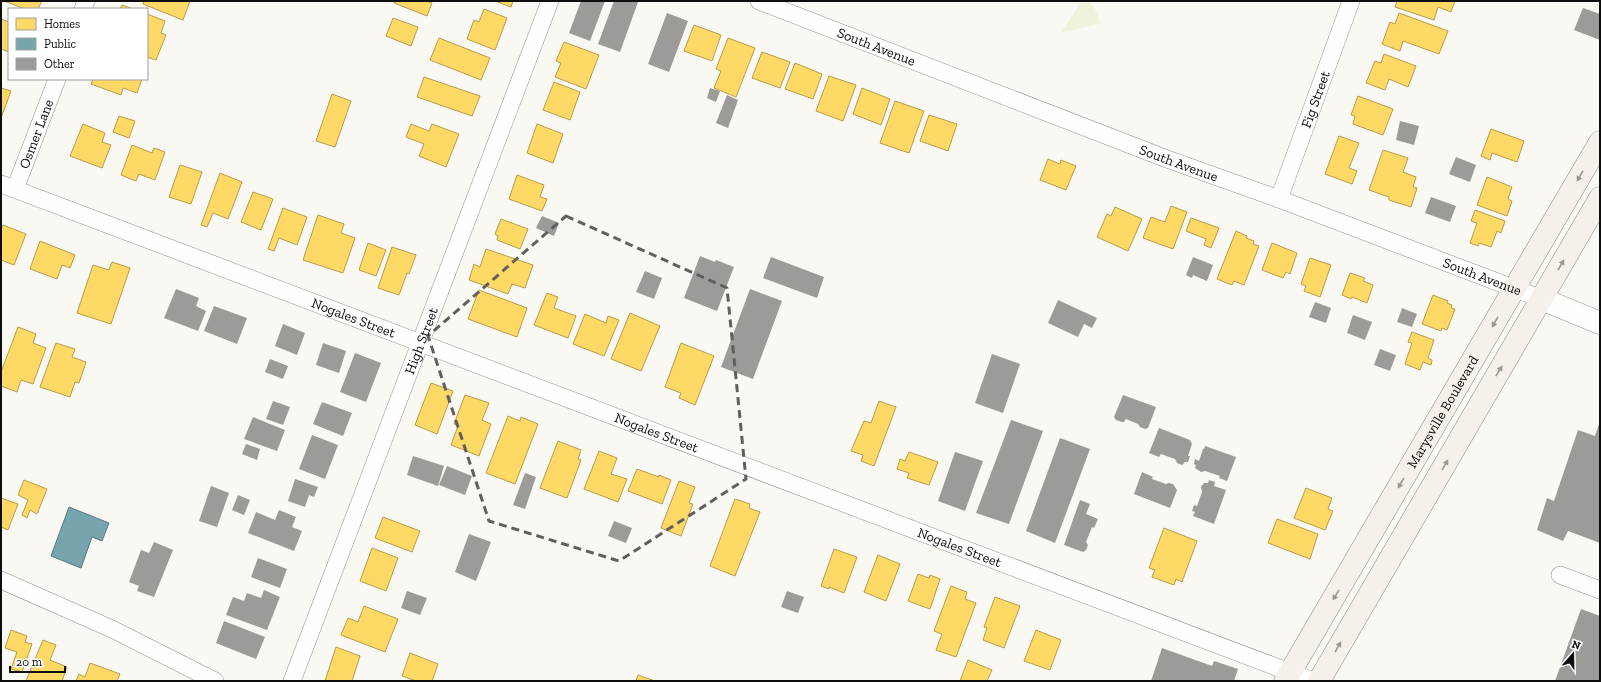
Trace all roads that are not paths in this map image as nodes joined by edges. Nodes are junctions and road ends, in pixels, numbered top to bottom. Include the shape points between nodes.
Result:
1 (550, 1) edge
2 (759, 1) edge
3 (1352, 1) edge
4 (57, 80) edge
5 (1600, 142) edge
6 (8, 186) edge
7 (1600, 198) edge
8 (1279, 199) junction
9 (1515, 288) junction
10 (1542, 299) junction
11 (1600, 323) edge
12 (420, 343) junction
13 (1440, 416) junction
14 (1425, 499) junction
15 (1359, 556) junction
16 (1560, 575) dead end
17 (1, 580) edge
18 (1600, 590) edge
19 (1288, 677) edge
20 (215, 681) edge
21 (292, 681) edge
22 (1312, 681) edge
23 (1319, 681) edge

1 - 12 street, High Street
2 - 8 street, South Avenue via 1160,156
3 - 8 street, Fig Street
4 - 6 street, Osmer Lane
5 -> 9 main road, Marysville Boulevard
6 - 12 street, Nogales Street
10 -> 7 main road, Marysville Boulevard
8 - 9 street, South Avenue
9 - 10 street, South Avenue
9 -> 13 main road, Marysville Boulevard
10 - 11 street, South Avenue
14 -> 10 main road, Marysville Boulevard
12 - 19 street, Nogales Street
12 - 21 street, High Street
13 - 14 main road via 1443,430 1425,468 1420,486
13 -> 15 main road, Marysville Boulevard
14 - 15 main road via 1412,504 1374,550
23 -> 14 main road, Marysville Boulevard
15 -> 19 main road, Marysville Boulevard
16 - 18 street
17 - 20 street via 112,629
19 - 22 street, Nogales Street

